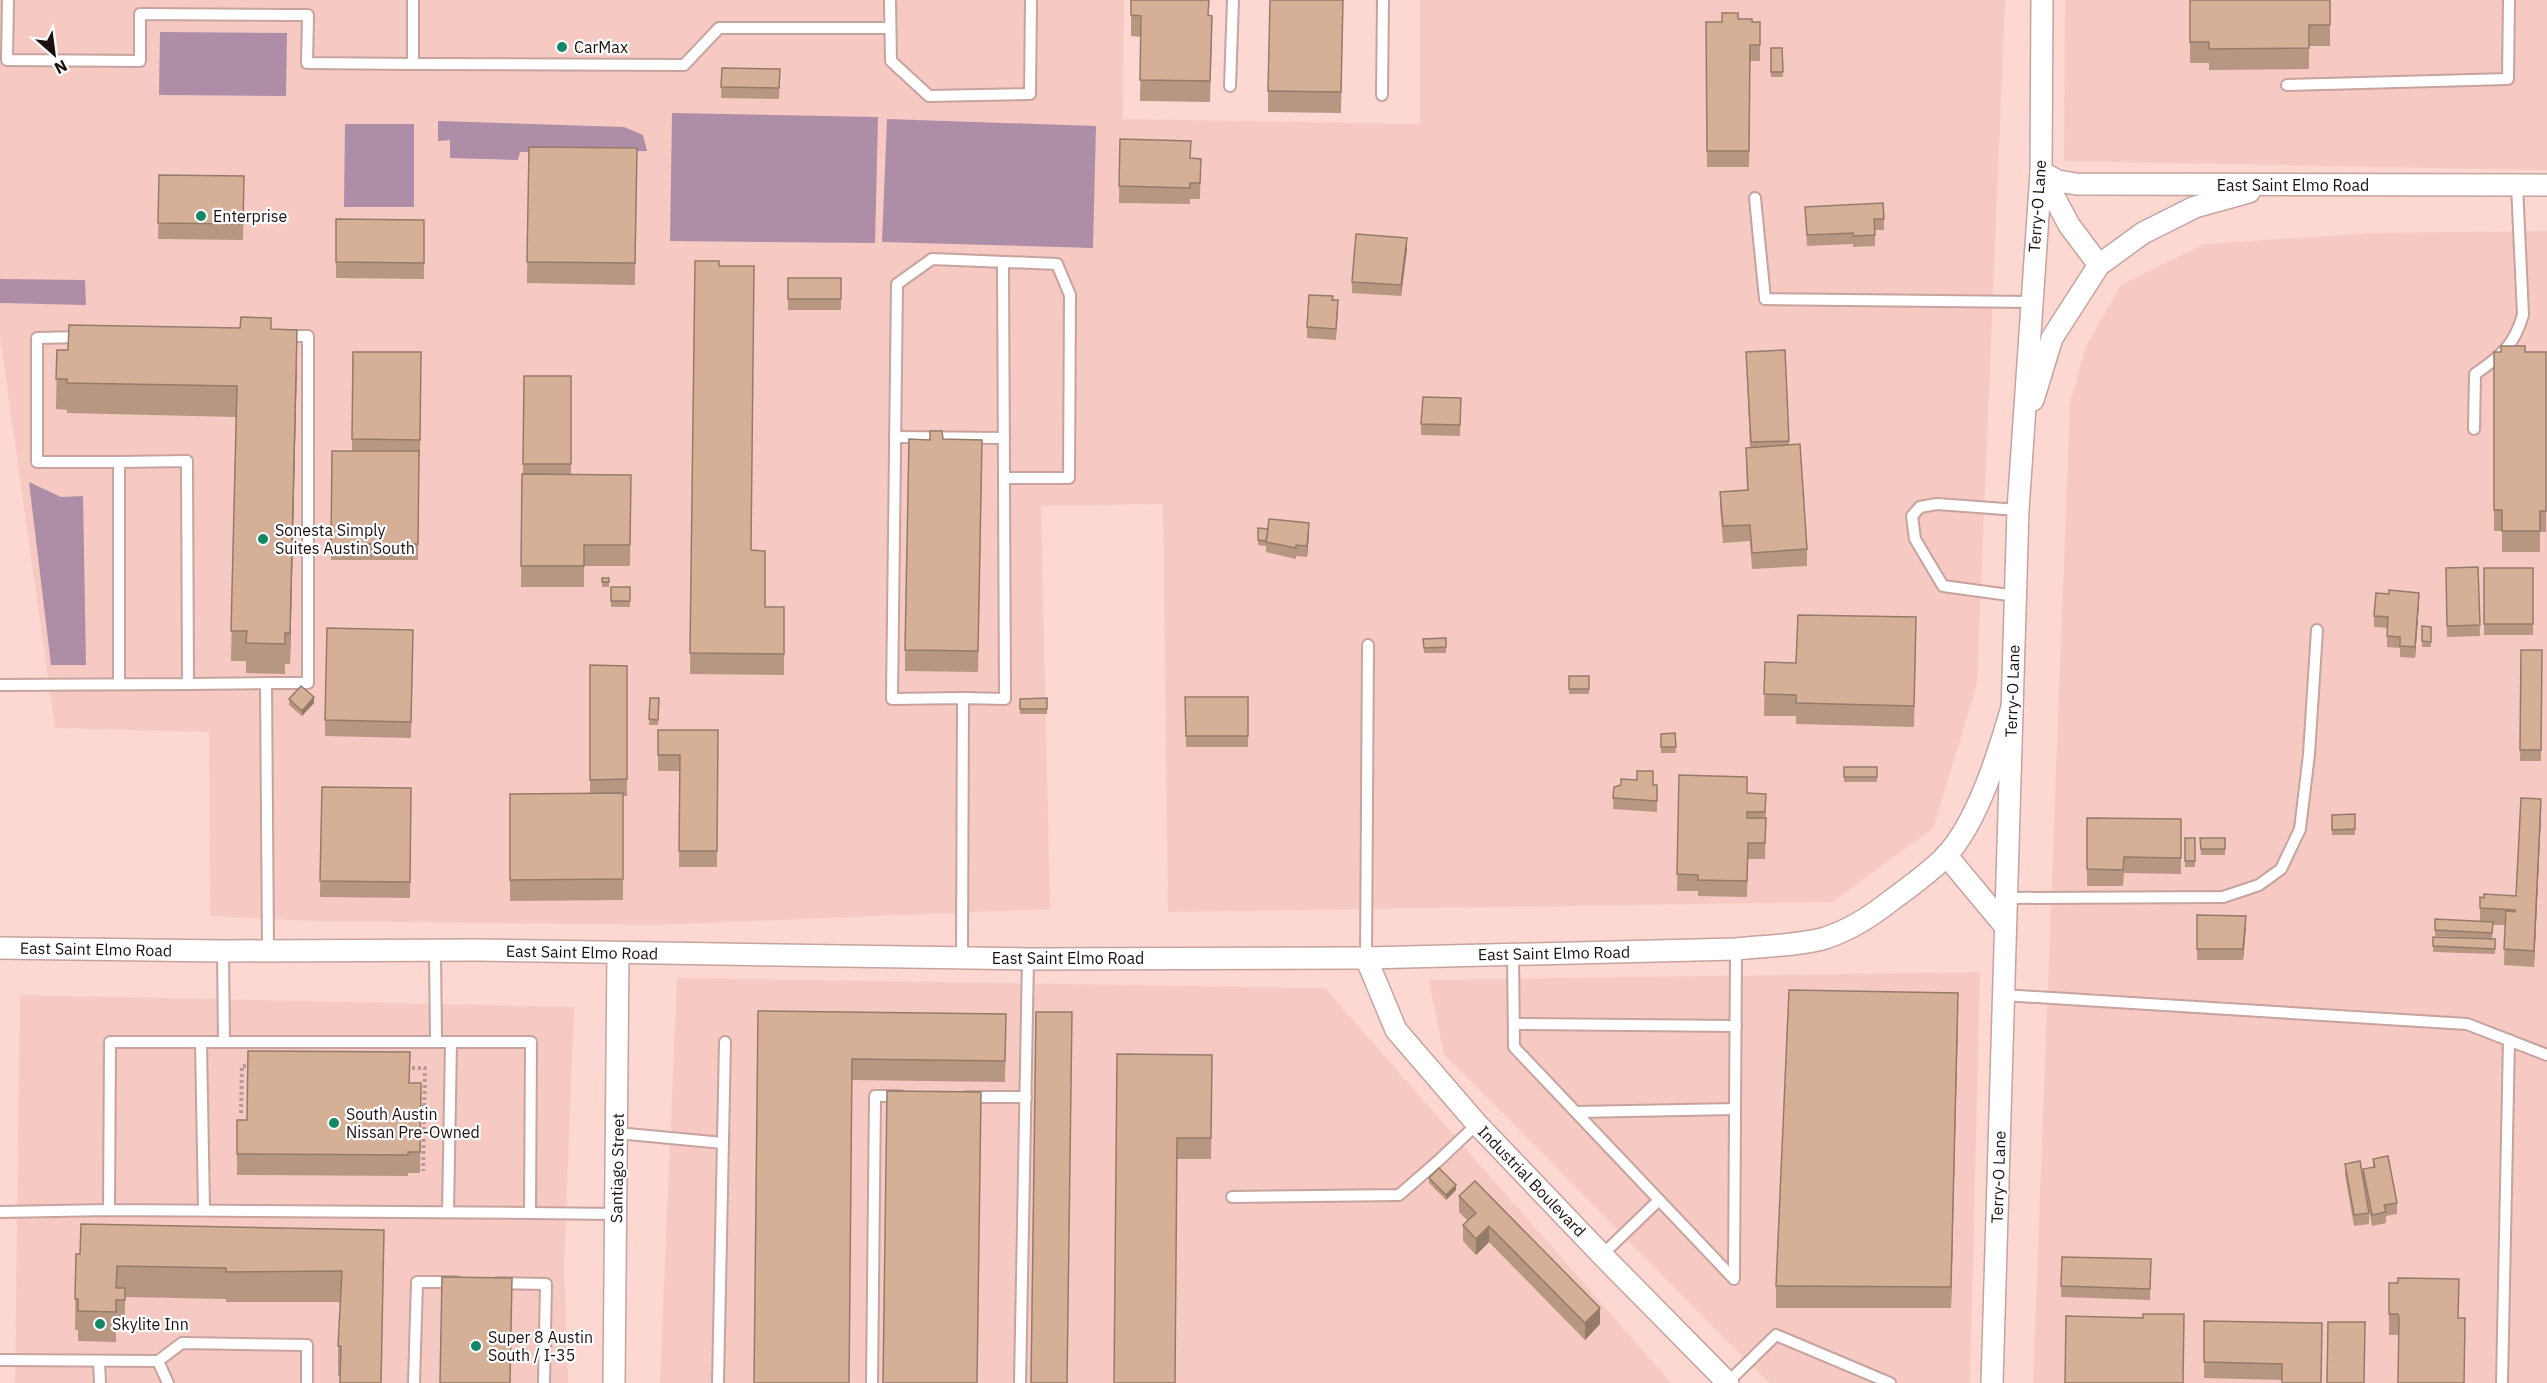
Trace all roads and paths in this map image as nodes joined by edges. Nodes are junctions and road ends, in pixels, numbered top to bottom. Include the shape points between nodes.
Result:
1 (8, 0) edge
2 (413, 0) edge
3 (890, 0) edge
4 (1031, 0) edge
5 (1233, 0) edge
6 (1383, 0) edge
7 (2042, 0) edge
8 (2509, 0) edge
9 (890, 28) junction
10 (412, 64) junction
11 (2287, 85) dead end
12 (1230, 86) dead end
13 (1382, 95) dead end
14 (2041, 172) junction
15 (2275, 185) junction
16 (2517, 185) junction
17 (2547, 185) edge
18 (1755, 198) dead end
19 (1003, 262) junction
20 (2099, 265) junction
21 (2031, 302) junction
22 (272, 336) edge
23 (96, 337) edge
24 (2474, 429) dead end
25 (2022, 433) junction
26 (895, 437) junction
27 (1004, 438) junction
28 (119, 462) junction
29 (1004, 478) junction
30 (2018, 510) junction
31 (2016, 596) junction
32 (2317, 630) dead end
33 (1368, 645) dead end
34 (266, 683) junction
35 (119, 684) junction
36 (188, 684) junction
37 (0, 685) edge
38 (963, 698) junction
39 (2012, 707) junction
40 (1946, 855) junction
41 (2006, 898) junction
42 (2005, 926) junction
43 (0, 948) edge
44 (1736, 949) junction
45 (268, 950) junction
46 (222, 951) junction
47 (435, 951) junction
48 (1513, 953) junction
49 (618, 954) junction
50 (962, 957) junction
51 (1366, 958) junction
52 (1028, 959) junction
53 (2003, 995) junction
54 (1514, 1024) junction
55 (1736, 1026) junction
56 (2509, 1041) junction
57 (201, 1042) junction
58 (224, 1042) junction
59 (436, 1042) junction
60 (451, 1042) junction
61 (725, 1042) dead end
62 (2547, 1055) edge
63 (254, 1066) edge
64 (402, 1068) edge
65 (910, 1096) edge
66 (957, 1096) edge
67 (1026, 1097) junction
68 (1735, 1109) junction
69 (1576, 1112) junction
70 (241, 1113) dead end
71 (1476, 1124) junction
72 (617, 1133) junction
73 (723, 1143) junction
74 (423, 1171) edge
75 (1232, 1197) dead end
76 (1659, 1200) junction
77 (109, 1210) junction
78 (204, 1210) junction
79 (0, 1212) edge
80 (448, 1212) junction
81 (530, 1213) junction
82 (616, 1214) junction
83 (1602, 1255) junction
84 (464, 1282) edge
85 (487, 1283) edge
86 (0, 1360) edge
87 (99, 1361) junction
88 (158, 1361) junction
89 (100, 1383) edge
90 (168, 1383) edge
91 (307, 1383) edge
92 (414, 1383) edge
93 (544, 1383) edge
94 (614, 1383) edge
95 (718, 1383) edge
96 (872, 1383) edge
97 (1020, 1383) edge
98 (1728, 1383) edge
99 (1890, 1383) edge
100 (1992, 1383) edge
101 (2502, 1383) edge

1 - 10 lane via 7,60 140,61 140,14 308,15 307,63
2 - 10 lane
3 - 9 lane
4 - 9 lane via 1030,94 929,96 891,61
5 - 12 lane
6 - 13 lane
7 - 14 street, Terry-O Lane
8 - 11 lane via 2508,80
9 - 10 lane via 719,28 684,65
14 - 15 street, East Saint Elmo Road via 2076,184
14 - 20 street via 2070,225
14 - 21 street, Terry-O Lane
15 - 16 street, East Saint Elmo Road
15 - 20 street via 2195,207 2143,233
16 - 17 street, East Saint Elmo Road
16 - 24 lane via 2523,315 2516,336 2499,358 2475,374
18 - 21 lane via 1765,299
19 - 26 lane via 932,259 897,284
19 - 27 lane
19 - 29 lane via 1057,264 1070,295 1069,477
20 - 25 street via 2052,338
21 - 25 street, Terry-O Lane
22 - 34 lane via 308,336 308,683
23 - 28 lane via 37,338 37,462
25 - 30 street, Terry-O Lane
26 - 27 lane
26 - 38 lane via 892,699
27 - 29 lane
28 - 35 lane
28 - 36 lane via 187,461
29 - 38 lane via 1005,699
30 - 31 street, Terry-O Lane
30 - 31 lane via 1937,504 1920,507 1912,516 1915,539 1943,586
31 - 39 street, Terry-O Lane
32 - 41 lane via 2300,829 2281,869 2259,885 2223,897
33 - 51 lane
34 - 36 lane
34 - 45 lane
35 - 36 lane
35 - 37 lane
38 - 50 lane
39 - 40 street, East Saint Elmo Road via 1984,789 1960,838
39 - 41 street, Terry-O Lane
40 - 42 street
40 - 44 street, East Saint Elmo Road via 1881,909 1823,938
41 - 42 street, Terry-O Lane
42 - 53 street, Terry-O Lane
43 - 46 street, East Saint Elmo Road
44 - 48 street, East Saint Elmo Road
44 - 55 lane
45 - 46 street, East Saint Elmo Road
45 - 47 street, East Saint Elmo Road
46 - 58 lane
47 - 49 street, East Saint Elmo Road
47 - 59 lane
48 - 51 street, East Saint Elmo Road
48 - 54 lane
49 - 50 street, East Saint Elmo Road
49 - 72 street, Santiago Street
50 - 52 street, East Saint Elmo Road
51 - 52 street, East Saint Elmo Road
51 - 71 street, Industrial Boulevard via 1396,1030
52 - 67 lane
53 - 56 lane via 2467,1024
53 - 100 street, Terry-O Lane
54 - 55 lane
54 - 69 lane via 1514,1047
55 - 68 lane
56 - 62 lane
56 - 101 lane
57 - 58 lane
57 - 77 lane via 110,1042
57 - 78 lane
58 - 59 lane
59 - 60 lane
60 - 80 lane
60 - 81 lane via 531,1042
61 - 73 lane
63 - 70 path via 243,1066
64 - 74 path via 425,1068
65 - 96 lane via 875,1096
66 - 67 lane
67 - 97 lane
68 - 69 lane
68 - 76 lane via 1734,1280
69 - 76 lane
71 - 75 lane via 1399,1195
71 - 83 street, Industrial Boulevard
72 - 73 lane
72 - 82 street, Santiago Street
73 - 95 lane
76 - 83 lane
77 - 78 lane
77 - 79 lane
78 - 80 lane
80 - 81 lane
81 - 82 lane
82 - 94 street, Santiago Street
83 - 98 street, Industrial Boulevard
84 - 92 lane via 417,1282
85 - 93 lane via 546,1284
86 - 87 lane
87 - 88 lane
87 - 89 lane
88 - 90 lane
88 - 91 lane via 182,1343 308,1345
98 - 99 lane via 1776,1335

